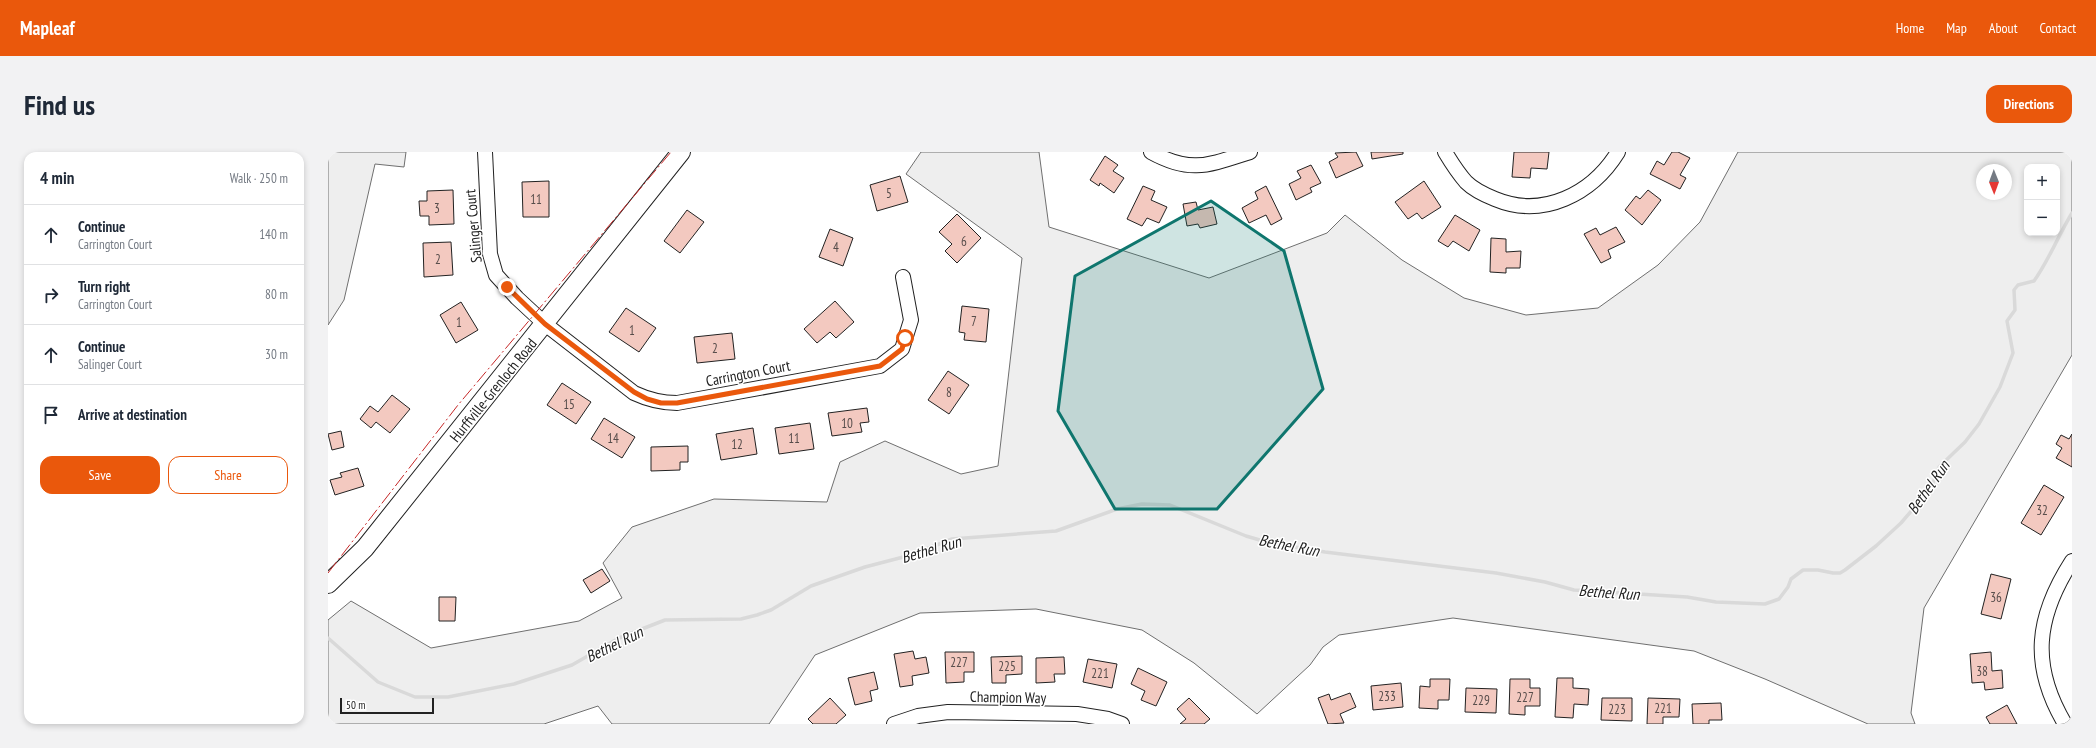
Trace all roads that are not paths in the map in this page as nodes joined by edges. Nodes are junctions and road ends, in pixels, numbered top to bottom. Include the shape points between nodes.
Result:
1 (485, 152) edge
2 (681, 152) edge
3 (1151, 152) edge
4 (1250, 152) edge
5 (1445, 152) edge
6 (1618, 152) edge
7 (903, 277) dead end
8 (545, 324) junction
9 (2072, 562) edge
10 (328, 584) edge
11 (997, 719) edge
12 (894, 724) edge
13 (1122, 724) edge
14 (2065, 724) edge

1 - 8 street, Salinger Court via 492,264 496,274 507,287
2 - 8 main road, Hurffville-Grenloch Road
3 - 4 street via 1166,160 1191,167
5 - 6 street via 1466,182 1482,194 1504,203 1526,206 1546,206 1564,200 1602,174
7 - 8 street, Carrington Court via 911,320 902,349 880,366 677,403 661,403 634,392
8 - 10 main road, Hurffville-Grenloch Road via 365,548
9 - 14 street via 2048,605 2042,648 2047,686
11 - 12 street, Champion Way via 934,713
11 - 13 street, Champion Way via 1078,714

